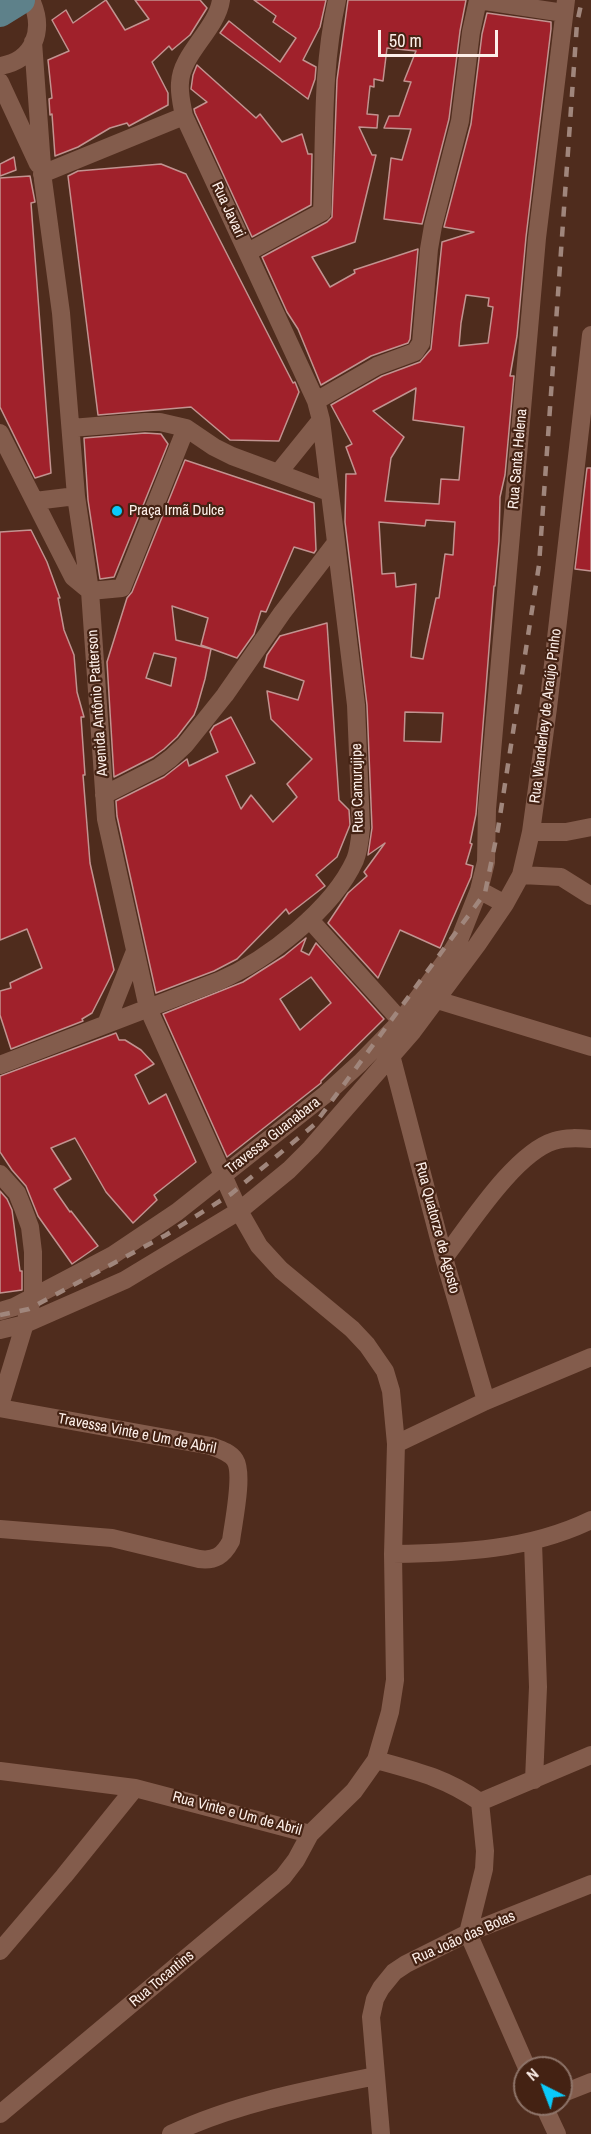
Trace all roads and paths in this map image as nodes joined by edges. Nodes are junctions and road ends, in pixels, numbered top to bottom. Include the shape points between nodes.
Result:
1 (21, 0) edge
2 (31, 0) edge
3 (221, 0) edge
4 (337, 0) edge
5 (478, 0) edge
6 (565, 6) edge
7 (0, 13) edge
8 (33, 42) junction
9 (0, 66) edge
10 (0, 82) edge
11 (184, 116) junction
12 (42, 174) junction
13 (248, 252) junction
14 (591, 335) edge
15 (316, 401) junction
16 (321, 420) junction
17 (71, 428) junction
18 (186, 428) junction
19 (0, 433) edge
20 (279, 472) junction
21 (329, 492) junction
22 (76, 496) junction
23 (35, 501) junction
24 (335, 544) junction
25 (90, 591) junction
26 (104, 795) junction
27 (591, 827) edge
28 (531, 832) junction
29 (521, 875) junction
30 (479, 890) junction
31 (591, 896) edge
32 (504, 904) junction
33 (310, 920) junction
34 (135, 951) junction
35 (437, 1000) junction
36 (148, 1008) junction
37 (401, 1021) junction
38 (106, 1024) junction
39 (591, 1047) edge
40 (391, 1055) junction
41 (0, 1065) edge
42 (591, 1139) edge
43 (0, 1174) edge
44 (222, 1176) junction
45 (239, 1212) junction
46 (444, 1258) junction
47 (33, 1297) junction
48 (0, 1311) edge
49 (25, 1324) junction
50 (0, 1330) edge
51 (591, 1357) edge
52 (486, 1401) junction
53 (0, 1406) edge
54 (396, 1444) junction
55 (591, 1520) edge
56 (0, 1529) edge
57 (533, 1542) junction
58 (393, 1554) junction
59 (591, 1755) edge
60 (376, 1760) junction
61 (0, 1771) edge
62 (534, 1780) junction
63 (135, 1788) junction
64 (480, 1802) junction
65 (310, 1834) junction
66 (591, 1884) edge
67 (468, 1933) junction
68 (0, 1951) edge
69 (522, 2056) edge
70 (376, 2076) junction
71 (591, 2082) edge
72 (573, 2089) edge
73 (0, 2114) edge
74 (549, 2116) edge
75 (171, 2134) edge
76 (381, 2134) edge
77 (557, 2134) edge

1 - 7 main road
2 - 8 street, Avenida Antônio Patterson via 38,24
3 - 11 street, Rua Javari via 183,68 179,82
4 - 13 street via 326,81 322,212
5 - 6 street
5 - 15 street via 460,121 429,249 423,336 418,349 377,366
6 - 30 street, Rua Santa Helena via 529,321 487,809 486,862
8 - 9 street via 12,64
8 - 12 street, Avenida Antônio Patterson
10 - 12 street, Avenida Antônio Patterson
11 - 12 street
11 - 13 street, Rua Javari
12 - 17 street, Avenida Antônio Patterson via 61,313
13 - 15 street, Rua Javari
14 - 28 street, Rua Wanderley de Araújo Pinho
15 - 16 street, Rua Javari
16 - 20 street
16 - 21 street, Rua Javari
17 - 18 street via 160,422
17 - 22 street, Avenida Antônio Patterson
18 - 20 street via 232,456
18 - 25 street via 122,588
19 - 23 street
20 - 21 street
21 - 24 street, Rua Camurujipe
22 - 23 street
22 - 25 street, Avenida Antônio Patterson
23 - 25 street via 73,577
24 - 26 street via 185,745 159,767
24 - 33 street, Rua Camurujipe via 356,705 361,828 355,858 345,878
25 - 26 street, Avenida Antônio Patterson
26 - 34 street, Avenida Antônio Patterson via 110,842
27 - 28 street
28 - 29 street, Rua Wanderley de Araújo Pinho
29 - 31 street via 561,878
29 - 32 street, Rua Wanderley de Araújo Pinho
30 - 32 street
30 - 37 street, Travessa Guanabara via 460,938
32 - 35 street, Rua Wanderley de Araújo Pinho
33 - 36 street, Rua Camurujipe via 234,975
33 - 37 street
34 - 36 street, Avenida Antônio Patterson
34 - 38 street
35 - 39 street
35 - 40 street, Rua Wanderley de Araújo Pinho
36 - 38 street
36 - 44 street, Avenida Antônio Patterson
37 - 44 street, Travessa Guanabara via 326,1094
38 - 41 street
40 - 45 street, Rua Wanderley de Araújo Pinho via 311,1148
40 - 46 street, Rua Quatorze de Agosto
42 - 46 street via 554,1141 526,1156
43 - 47 street via 17,1194 30,1227
44 - 45 street, Avenida Antônio Patterson
44 - 47 street, Travessa Guanabara via 113,1255
45 - 49 street, Rua Wanderley de Araújo Pinho via 125,1280
45 - 54 street, Avenida Antônio Patterson via 259,1246 281,1270 352,1329 385,1371
46 - 52 street, Rua Quatorze de Agosto
47 - 48 street, Travessa Guanabara
47 - 49 street
49 - 50 street, Rua Wanderley de Araújo Pinho
49 - 53 street
51 - 52 street
52 - 54 street
53 - 56 street, Travessa Vinte e Um de Abril via 211,1446 236,1461 239,1475 231,1542 226,1550 209,1560 112,1538
54 - 58 street, Rua Vinte e Um de Abril
55 - 57 street
57 - 58 street via 457,1553
57 - 62 street via 538,1687
58 - 60 street, Rua Vinte e Um de Abril via 395,1680
59 - 62 street
60 - 64 street via 435,1776
60 - 65 street, Rua Vinte e Um de Abril via 354,1791
61 - 63 street, Rua Vinte e Um de Abril
62 - 64 street
63 - 65 street, Rua Vinte e Um de Abril
63 - 68 street
64 - 67 street via 484,1869
65 - 73 street, Rua Tocantins via 296,1860 265,1893
66 - 67 street, Rua João das Botas
67 - 69 street
67 - 70 street, Rua João das Botas via 406,1964 381,1988 371,2017
70 - 75 street via 206,2118
70 - 76 street, Rua João das Botas
71 - 72 street
74 - 77 street

